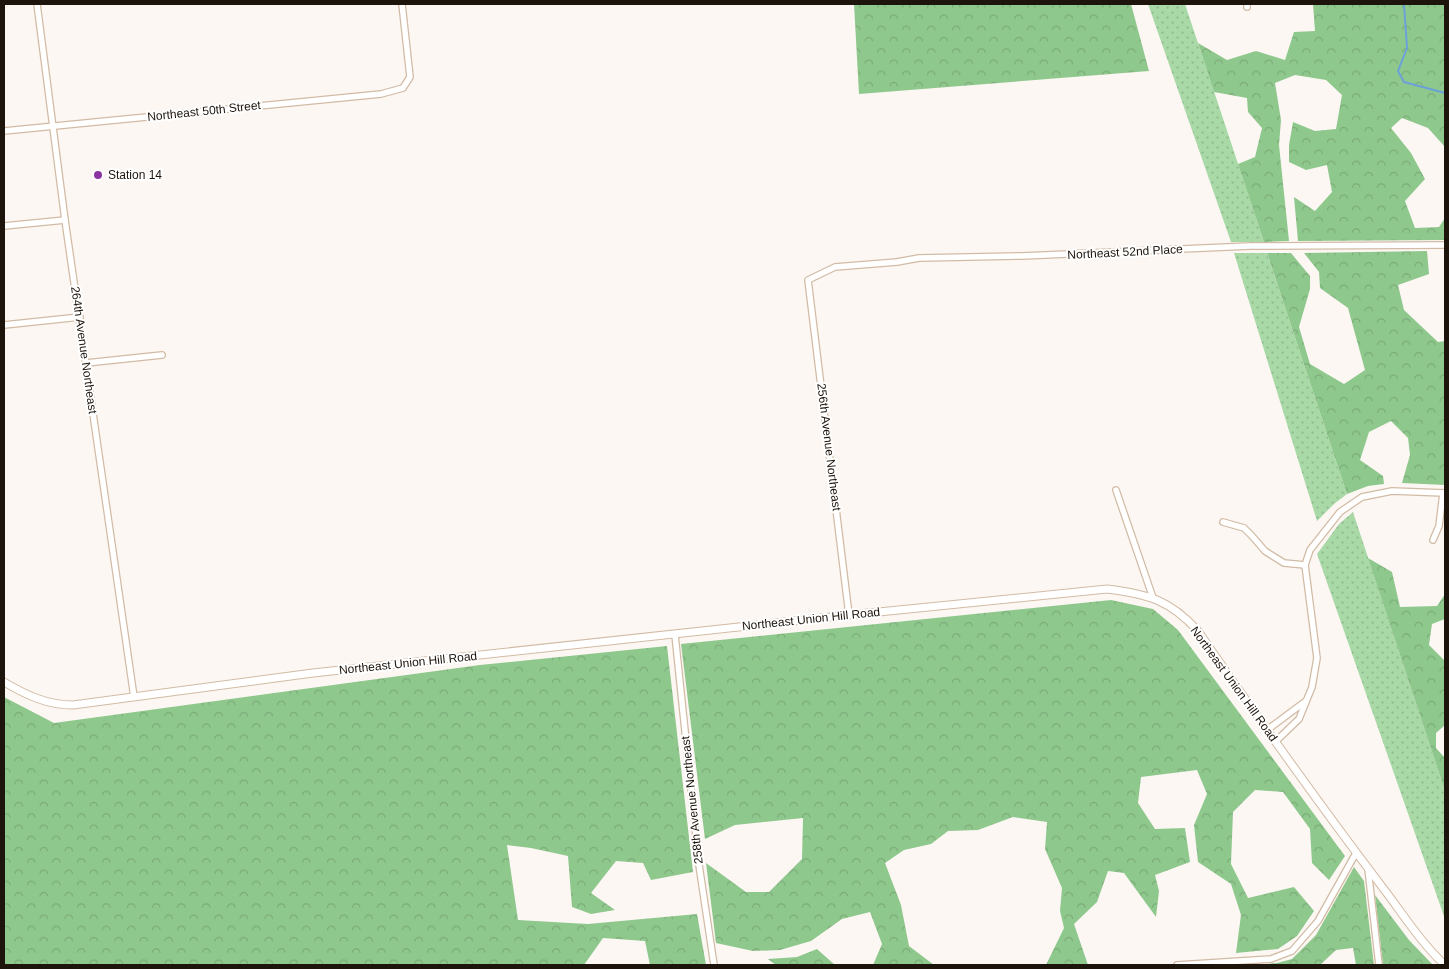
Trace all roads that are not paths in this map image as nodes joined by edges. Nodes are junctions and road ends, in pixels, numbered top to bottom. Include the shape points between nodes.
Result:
1 (37, 4) edge
2 (402, 4) edge
3 (54, 126) junction
4 (4, 131) edge
5 (65, 220) junction
6 (4, 226) edge
7 (1445, 245) edge
8 (808, 280) joint
9 (80, 317) junction
10 (4, 325) edge
11 (162, 355) dead end
12 (86, 363) junction
13 (1116, 490) dead end
14 (1444, 493) edge
15 (1223, 522) dead end
16 (1433, 540) dead end
17 (1305, 565) junction
18 (1153, 598) junction
19 (849, 615) junction
20 (675, 634) junction
21 (4, 682) edge
22 (134, 697) junction
23 (1306, 701) junction
24 (1267, 730) junction
25 (1275, 742) junction
26 (1356, 853) junction
27 (1368, 869) junction
28 (1246, 963) edge
29 (714, 965) edge
30 (1177, 965) edge
31 (1379, 965) edge
32 (1445, 965) edge

1 - 3 street, 264th Avenue Northeast
2 - 3 street, Northeast 50th Street via 410,77 403,88 381,94
3 - 4 street, Northeast 50th Street
3 - 5 street, 264th Avenue Northeast
5 - 6 street
5 - 9 street, 264th Avenue Northeast
7 - 8 street, Northeast 52nd Place via 1250,246 919,258 835,267
8 - 19 street, 256th Avenue Northeast
9 - 10 street
9 - 12 street, 264th Avenue Northeast
11 - 12 street
12 - 22 street, 264th Avenue Northeast
13 - 18 street
14 - 16 street via 1439,526
14 - 17 street via 1392,491 1362,497 1340,512 1310,550
15 - 17 street via 1244,528 1265,551 1284,563
17 - 23 street via 1317,658
18 - 19 street, Northeast Union Hill Road via 1107,589
18 - 24 street, Northeast Union Hill Road via 1178,612 1193,626
19 - 20 street, Northeast Union Hill Road
20 - 22 street, Northeast Union Hill Road via 313,673
20 - 29 street, 258th Avenue Northeast via 699,866
21 - 22 street, Northeast Union Hill Road via 38,700 60,705
23 - 24 street
23 - 25 street via 1299,719
24 - 25 street, Northeast Union Hill Road
25 - 26 street, Northeast Union Hill Road
26 - 27 street, Northeast Union Hill Road
26 - 28 street via 1318,921 1292,952
27 - 31 street
27 - 32 street, Northeast Union Hill Road
28 - 30 street

